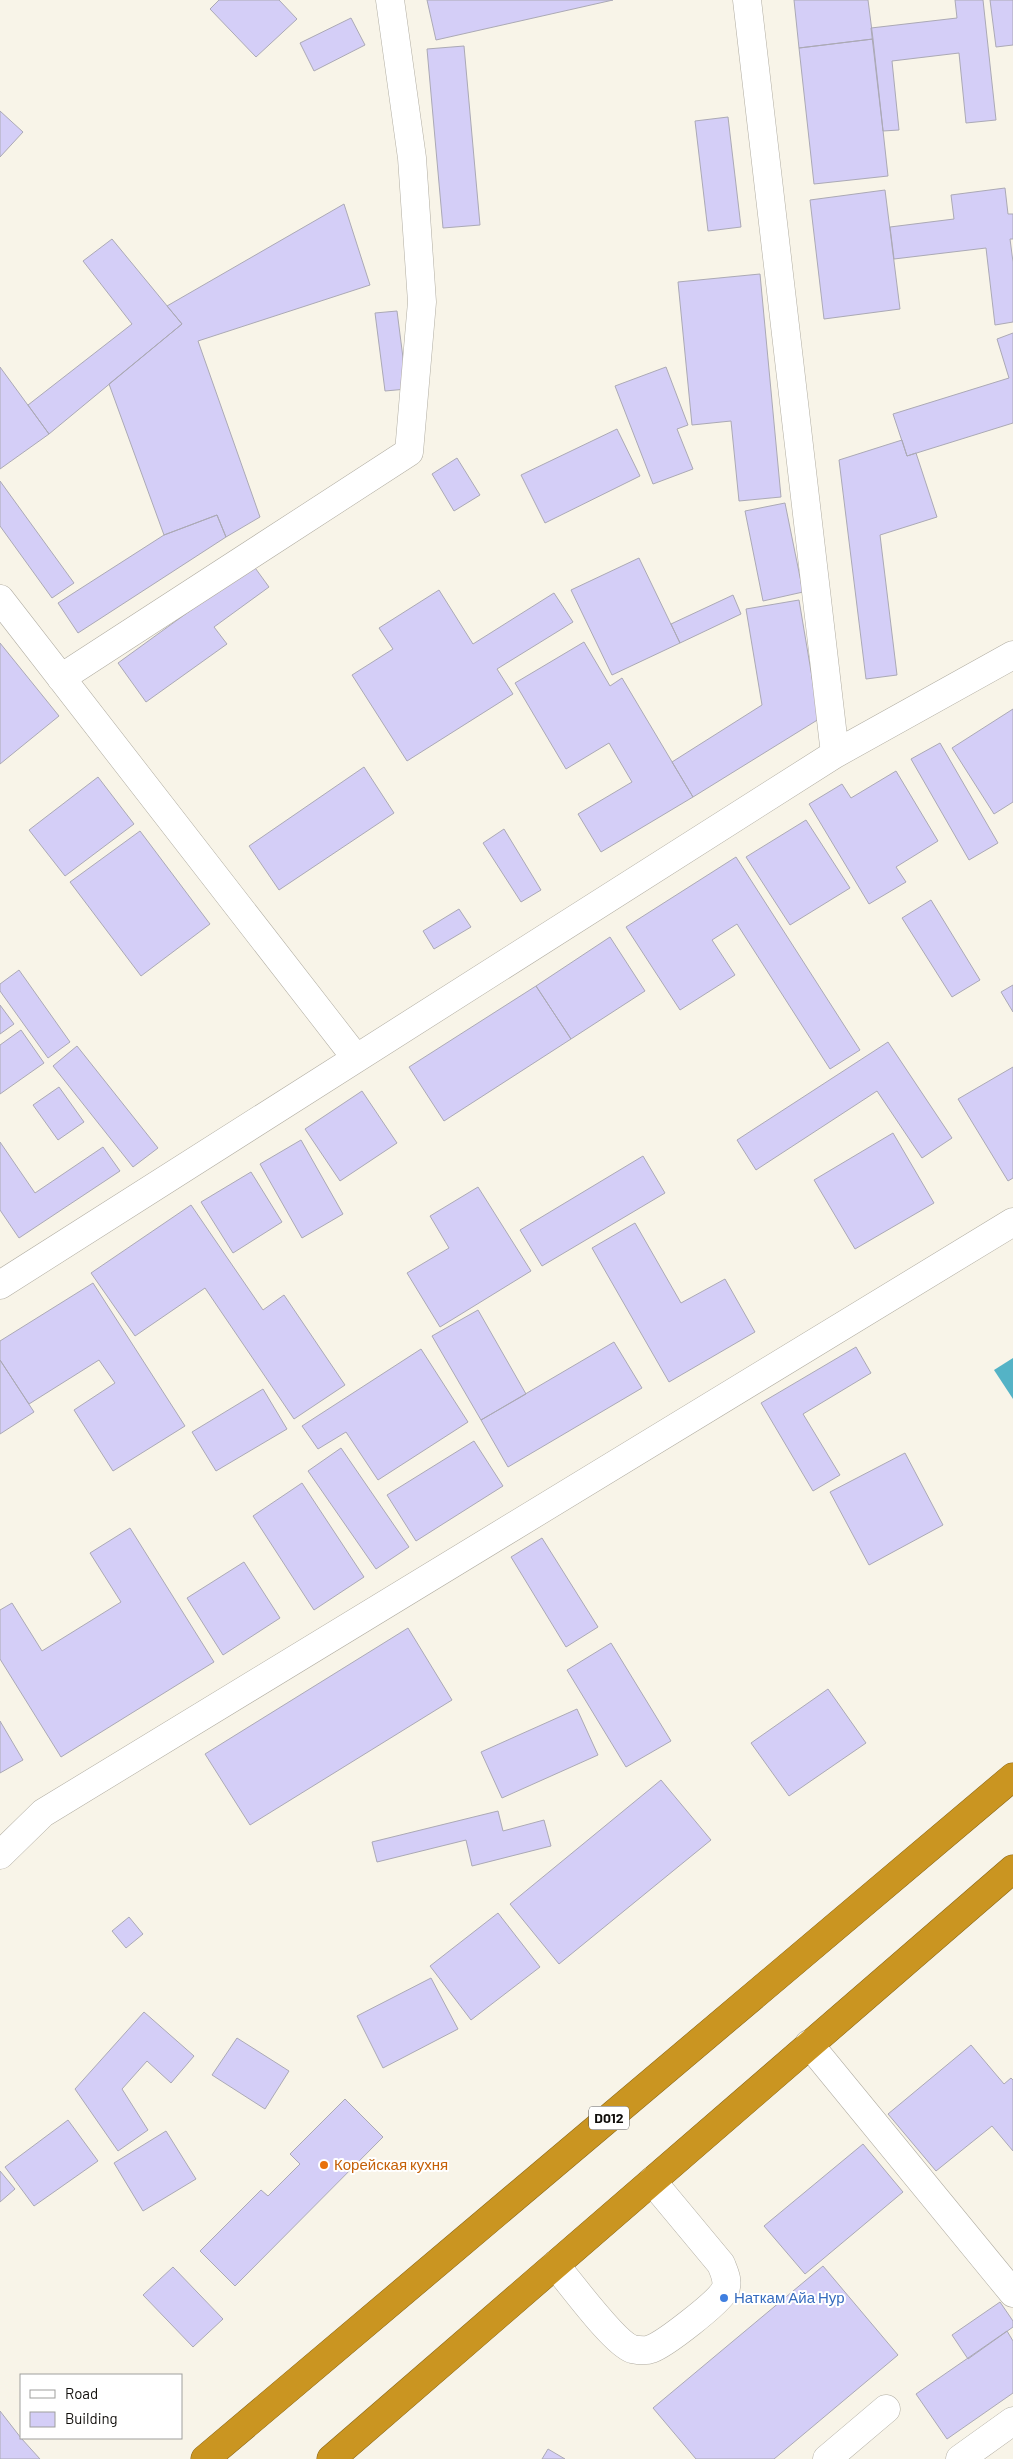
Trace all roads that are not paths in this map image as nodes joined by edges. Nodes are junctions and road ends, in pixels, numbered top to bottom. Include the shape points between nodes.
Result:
1 (390, 0) edge
2 (747, 0) edge
3 (0, 600) edge
4 (1013, 655) edge
5 (61, 678) junction
6 (835, 754) junction
7 (356, 1058) junction
8 (1013, 1222) edge
9 (0, 1285) edge
10 (1013, 1777) edge
11 (0, 1855) edge
12 (1013, 1869) edge
13 (809, 2044) junction
14 (652, 2180) junction
15 (555, 2265) junction
16 (1013, 2293) edge
17 (886, 2410) dead end
18 (1013, 2421) edge
19 (205, 2459) edge
20 (331, 2459) edge
21 (827, 2459) edge
22 (960, 2459) edge

1 - 5 street via 412,158 422,302 409,452
2 - 6 street
3 - 5 street
4 - 6 street
5 - 7 street
6 - 7 street
7 - 9 street
8 - 11 street via 43,1813
10 - 19 highway, D012
12 - 13 highway
13 - 14 highway
13 - 16 street
14 - 15 highway
14 - 15 street via 721,2264 726,2276 725,2289 715,2301 666,2342 649,2350 632,2349 618,2339
15 - 20 highway
17 - 21 street
18 - 22 street

